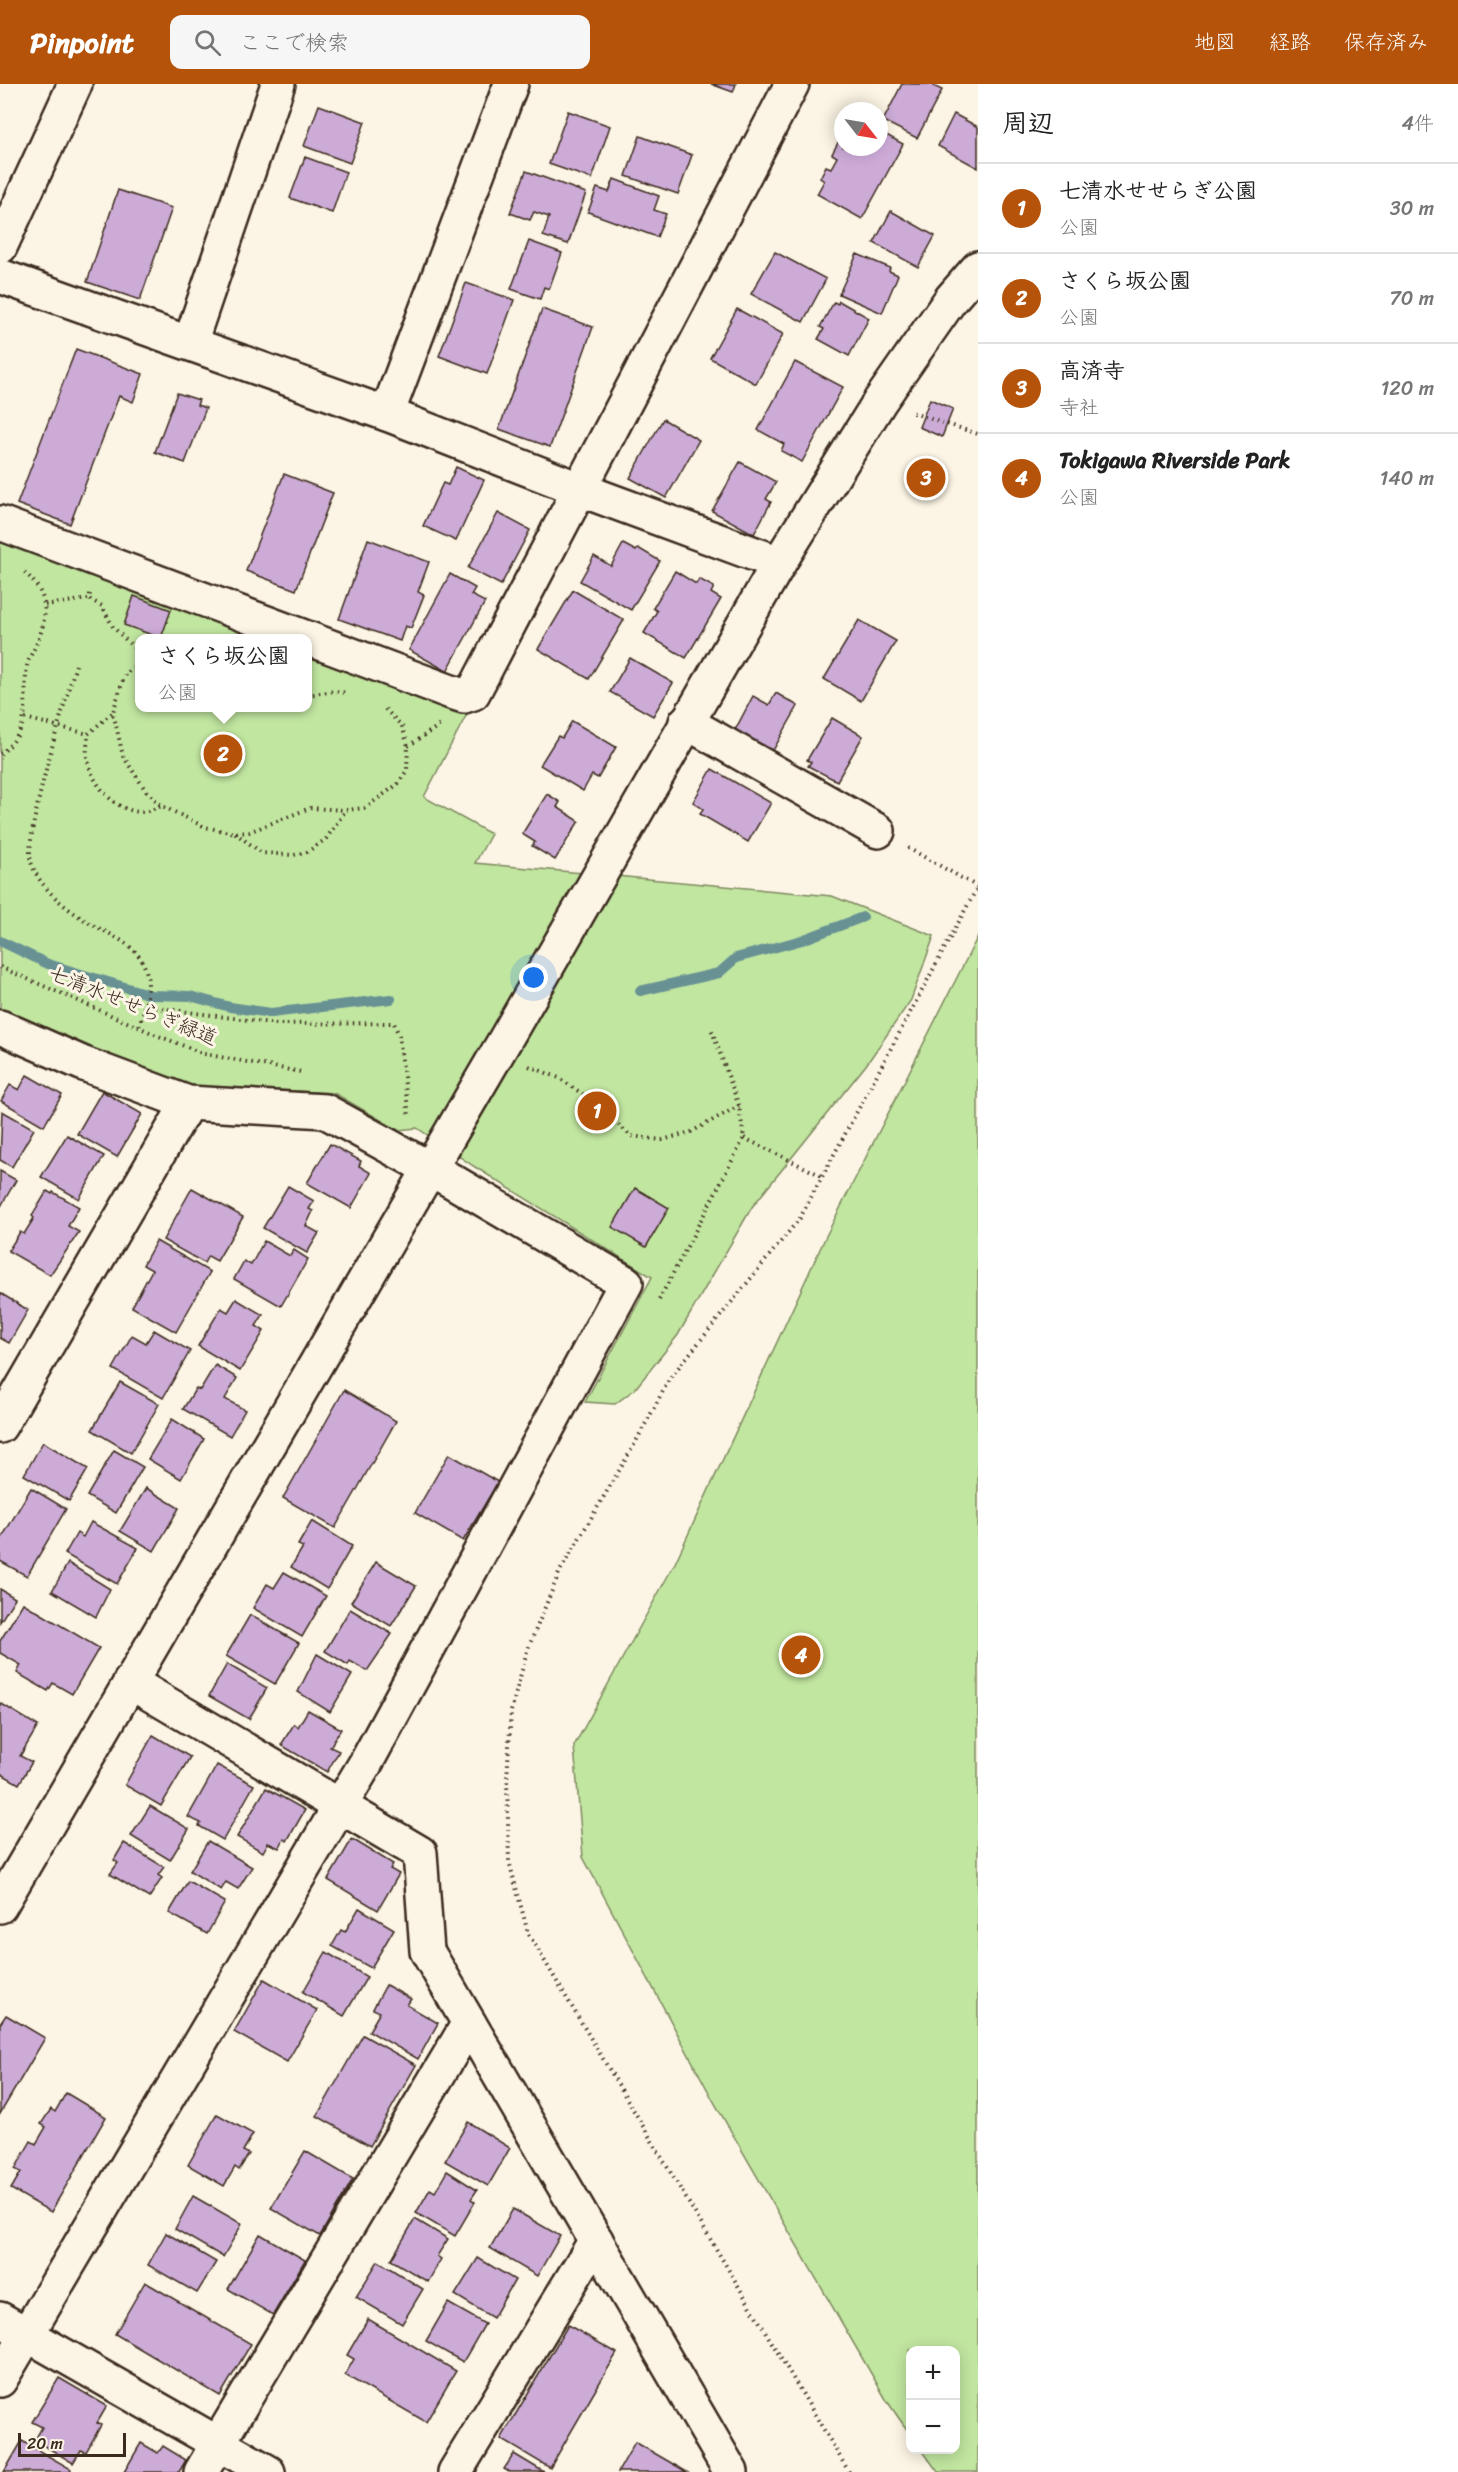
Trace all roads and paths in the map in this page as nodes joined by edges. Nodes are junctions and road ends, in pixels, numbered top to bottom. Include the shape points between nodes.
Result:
1 (75, 84) edge
2 (278, 84) edge
3 (511, 84) edge
4 (792, 84) edge
5 (0, 247) edge
6 (978, 268) edge
7 (0, 276) edge
8 (190, 344) junction
9 (880, 401) junction
10 (387, 414) junction
11 (978, 434) edge
12 (579, 489) junction
13 (0, 523) edge
14 (99, 559) junction
15 (779, 563) junction
16 (15, 564) dead end
17 (88, 599) junction
18 (45, 605) junction
19 (299, 634) edge
20 (312, 639) edge
21 (135, 649) edge
22 (75, 665) dead end
23 (135, 667) edge
24 (312, 694) edge
25 (355, 694) dead end
26 (379, 704) dead end
27 (112, 712) junction
28 (25, 718) junction
29 (686, 722) junction
30 (58, 727) junction
31 (88, 734) junction
32 (0, 754) edge
33 (162, 806) junction
34 (346, 810) junction
35 (878, 831) joint
36 (234, 832) junction
37 (978, 887) edge
38 (0, 967) edge
39 (144, 1005) junction
40 (0, 1027) edge
41 (139, 1027) junction
42 (711, 1028) dead end
43 (520, 1062) dead end
44 (309, 1073) dead end
45 (188, 1103) junction
46 (739, 1106) junction
47 (400, 1116) dead end
48 (744, 1138) junction
49 (429, 1169) junction
50 (822, 1176) junction
51 (649, 1302) dead end
52 (0, 1426) edge
53 (130, 1682) junction
54 (340, 1806) junction
55 (0, 1906) edge
56 (469, 2023) junction
57 (596, 2240) junction
58 (13, 2327) edge
59 (0, 2380) edge
60 (218, 2443) junction
61 (718, 2464) edge
62 (201, 2472) edge
63 (268, 2472) edge
64 (455, 2472) edge
65 (849, 2472) edge

1 - 5 street
2 - 8 street
3 - 10 street
4 - 12 street
6 - 9 street via 951,299
7 - 8 street
8 - 10 street
9 - 11 path
9 - 15 street
10 - 12 street
12 - 15 street
12 - 20 street via 473,693 464,696
13 - 14 street
14 - 17 path
14 - 19 street
15 - 29 street
16 - 18 path via 36,582
17 - 18 path
17 - 21 path via 102,606 113,627
18 - 28 path via 44,626 27,663
22 - 30 path
23 - 27 path via 125,674
24 - 25 path via 335,691
26 - 34 path via 402,726 408,746 407,770 382,798 365,808
27 - 31 path
27 - 33 path via 123,756 146,791
28 - 30 path
28 - 32 path via 21,732
29 - 35 street
29 - 49 street
30 - 31 path
30 - 39 path via 33,825 30,860 43,886 85,920 128,943 144,964 148,986
31 - 33 path via 87,757 93,776 113,802 143,812
33 - 36 path via 205,827
34 - 36 path via 310,808 249,832
34 - 36 path via 326,839 307,852 294,855 262,853
35 - 37 path
37 - 50 path
38 - 41 path, 七清水せせらぎ緑道
39 - 41 path
39 - 47 path via 277,1023 394,1023 410,1121
40 - 45 street
41 - 44 path, 七清水せせらぎ緑道 via 204,1053
42 - 46 path
43 - 46 path via 558,1078 600,1107 631,1136 662,1140 691,1132
45 - 49 street via 325,1112
45 - 52 street
46 - 48 path
48 - 50 path
48 - 51 path via 659,1300
49 - 53 street
49 - 54 street via 626,1283
50 - 65 path via 800,1218 670,1378 560,1571 526,1652 511,1711 507,1780 509,1861 528,1933
53 - 54 street
53 - 55 street
54 - 56 street via 420,1853 427,1951
54 - 58 street
56 - 57 street
56 - 60 street
57 - 61 street
57 - 64 street
58 - 59 street
58 - 60 street
60 - 62 street
60 - 63 street

